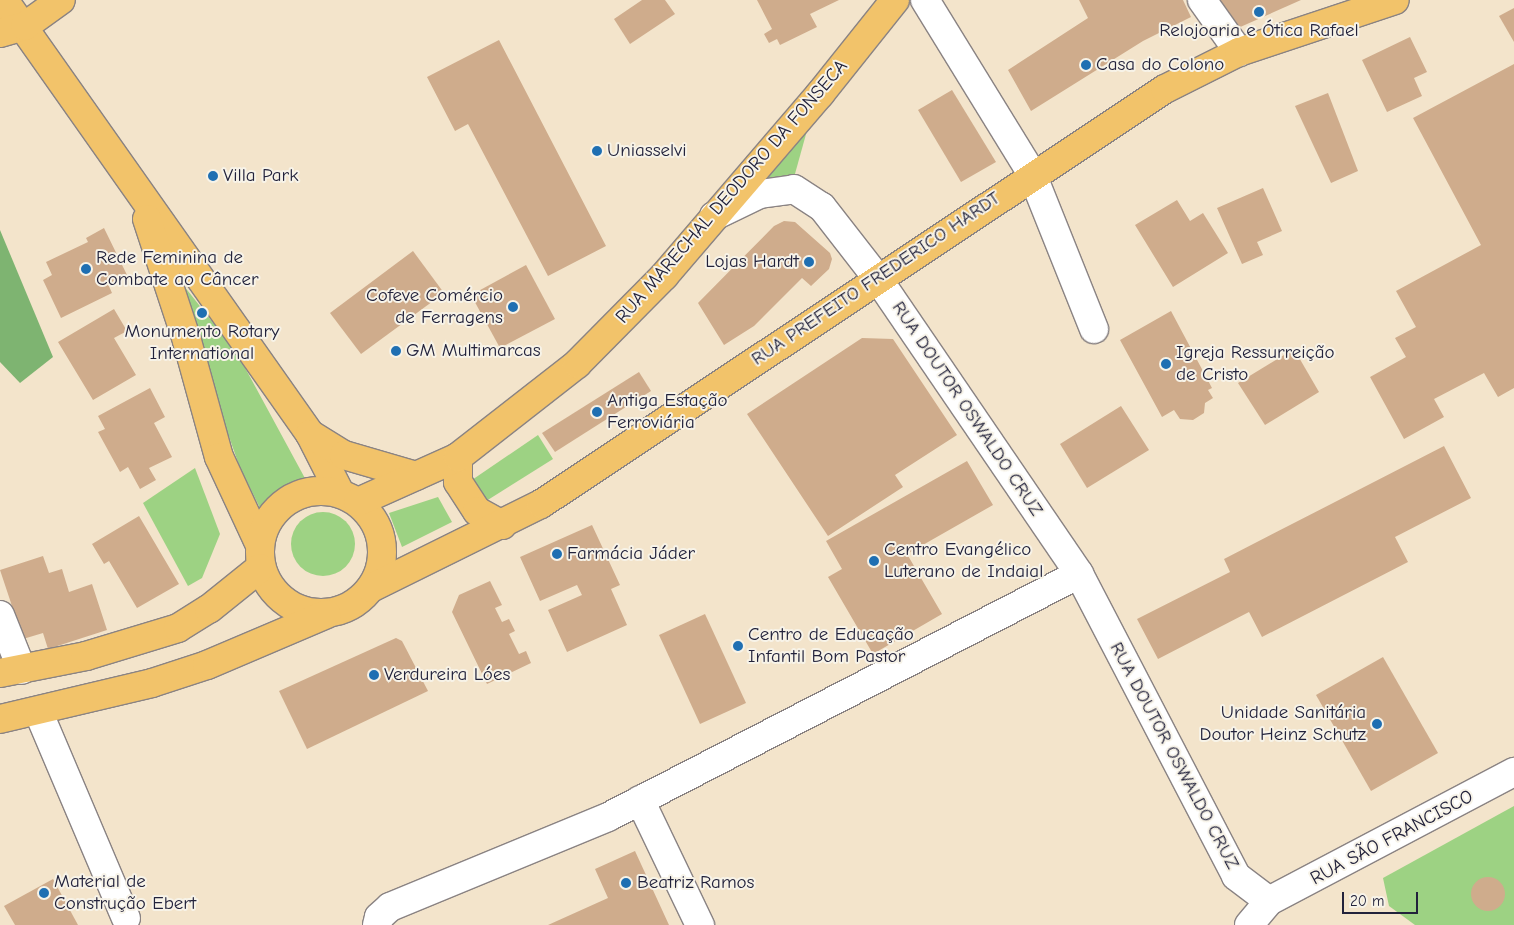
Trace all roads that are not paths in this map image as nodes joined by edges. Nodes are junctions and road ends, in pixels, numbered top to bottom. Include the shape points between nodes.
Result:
1 (4, 0) edge
2 (61, 0) edge
3 (895, 0) edge
4 (925, 0) edge
5 (1202, 0) edge
6 (1395, 0) edge
7 (13, 29) edge
8 (1239, 52) junction
9 (1032, 174) junction
10 (138, 192) junction
11 (711, 218) junction
12 (878, 279) junction
13 (1094, 329) dead end
14 (310, 434) junction
15 (458, 457) junction
16 (416, 476) junction
17 (349, 498) junction
18 (502, 525) junction
19 (260, 556) junction
20 (1079, 574) junction
21 (371, 588) junction
22 (328, 614) junction
23 (0, 615) edge
24 (11, 671) edge
25 (38, 711) junction
26 (0, 719) edge
27 (1514, 772) edge
28 (640, 800) junction
29 (1269, 901) junction
30 (126, 918) dead end
31 (382, 918) edge
32 (700, 925) edge
33 (1249, 925) edge

1 - 7 main road
2 - 7 main road
3 - 11 main road, RUA MARECHAL DEODORO DA FONSECA via 820,94
4 - 9 street
5 - 8 street
6 - 8 main road, RUA PREFEITO FREDERICO HARDT
7 - 10 main road
8 - 9 main road, RUA PREFEITO FREDERICO HARDT via 1165,89
9 - 12 main road, RUA PREFEITO FREDERICO HARDT
9 - 13 street
10 - 14 main road
10 - 19 main road via 187,341 219,457
11 - 12 street, RUA DOUTOR OSWALDO CRUZ via 760,194 794,189 822,207
11 - 15 main road, RUA MARECHAL DEODORO DA FONSECA via 664,276 577,364
12 - 18 main road, RUA PREFEITO FREDERICO HARDT via 541,504
12 - 20 street, RUA DOUTOR OSWALDO CRUZ
14 - 16 main road via 344,455
14 - 17 main road
15 - 16 main road, RUA MARECHAL DEODORO DA FONSECA
15 - 18 main road via 458,482 477,511
16 - 17 main road, RUA MARECHAL DEODORO DA FONSECA
17 - 19 main road via 313,491 287,500 268,518
17 - 21 main road via 371,516 381,542 380,571
18 - 21 main road, RUA PREFEITO FREDERICO HARDT
19 - 22 main road via 270,588 286,603 306,612
19 - 24 main road via 209,609 178,628 86,656
20 - 28 street
20 - 29 street, RUA DOUTOR OSWALDO CRUZ via 1236,876
21 - 22 main road via 352,606
22 - 25 main road via 207,665 116,693
23 - 24 street
24 - 25 main road
25 - 26 main road
25 - 30 street
27 - 29 street, RUA SÃO FRANCISCO
28 - 31 street
28 - 32 street
29 - 33 street

